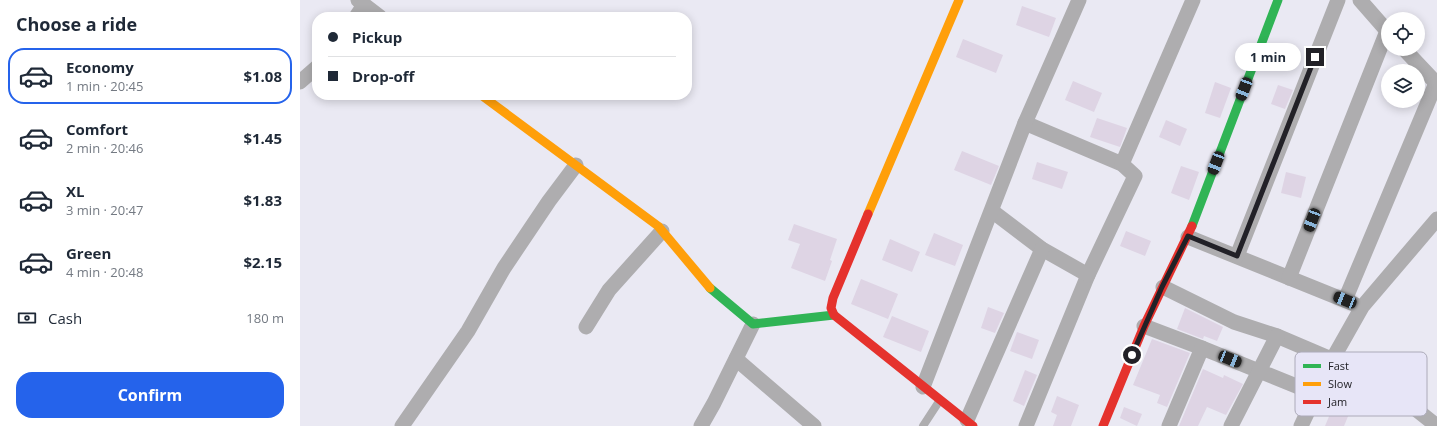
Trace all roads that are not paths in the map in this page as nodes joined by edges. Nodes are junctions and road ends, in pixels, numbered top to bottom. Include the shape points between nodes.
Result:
1 (959, 0) edge
2 (1079, 0) edge
3 (1192, 0) edge
4 (1278, 0) edge
5 (1338, 0) edge
6 (1360, 0) edge
7 (359, 7) edge
8 (370, 12) edge
9 (1381, 25) edge
10 (1381, 47) edge
11 (1410, 56) edge
12 (312, 71) edge
13 (300, 82) edge
14 (1436, 84) edge
15 (488, 100) edge
16 (1025, 123) junction
17 (1122, 164) junction
18 (576, 165) junction
19 (992, 211) junction
20 (1437, 218) edge
21 (662, 231) junction
22 (1188, 236) junction
23 (1042, 249) junction
24 (1237, 256) junction
25 (1088, 275) junction
26 (1289, 278) junction
27 (1162, 287) junction
28 (1345, 300) junction
29 (1362, 307) junction
30 (834, 315) junction
31 (754, 324) junction
32 (1144, 326) junction
33 (586, 327) dead end
34 (1277, 336) junction
35 (1202, 348) junction
36 (1314, 352) edge
37 (1337, 352) edge
38 (736, 359) junction
39 (1259, 371) junction
40 (1295, 386) edge
41 (923, 387) junction
42 (940, 400) junction
43 (1306, 416) edge
44 (1424, 416) edge
45 (970, 423) edge
46 (402, 426) edge
47 (701, 426) edge
48 (814, 426) edge
49 (922, 426) edge
50 (1026, 426) edge
51 (1103, 426) edge
52 (1169, 426) edge
53 (1231, 426) edge
54 (1301, 426) edge
55 (1437, 426) edge

1 - 30 street via 833,298 831,308
2 - 16 street
3 - 17 street
4 - 22 street
5 - 24 street
6 - 9 street
7 - 8 street
10 - 26 street
11 - 14 street
12 - 13 street
14 - 28 street
15 - 18 street
16 - 17 street
16 - 19 street
17 - 25 street via 1135,176
18 - 21 street
18 - 46 street via 512,256 468,331
19 - 23 street
19 - 41 street
20 - 29 street
21 - 31 street via 708,287
21 - 33 street via 609,290
22 - 24 street
22 - 27 street
23 - 25 street
23 - 45 street
24 - 26 street
25 - 50 street
26 - 28 street
27 - 32 street
27 - 34 street via 1234,322
28 - 29 street
29 - 37 street
30 - 31 street
30 - 41 street
31 - 38 street
32 - 35 street
32 - 51 street
34 - 36 street
34 - 39 street
35 - 39 street
35 - 52 street
38 - 47 street
38 - 48 street
39 - 40 street
39 - 53 street
41 - 42 street
42 - 45 street
42 - 49 lane
43 - 54 street
44 - 55 street

